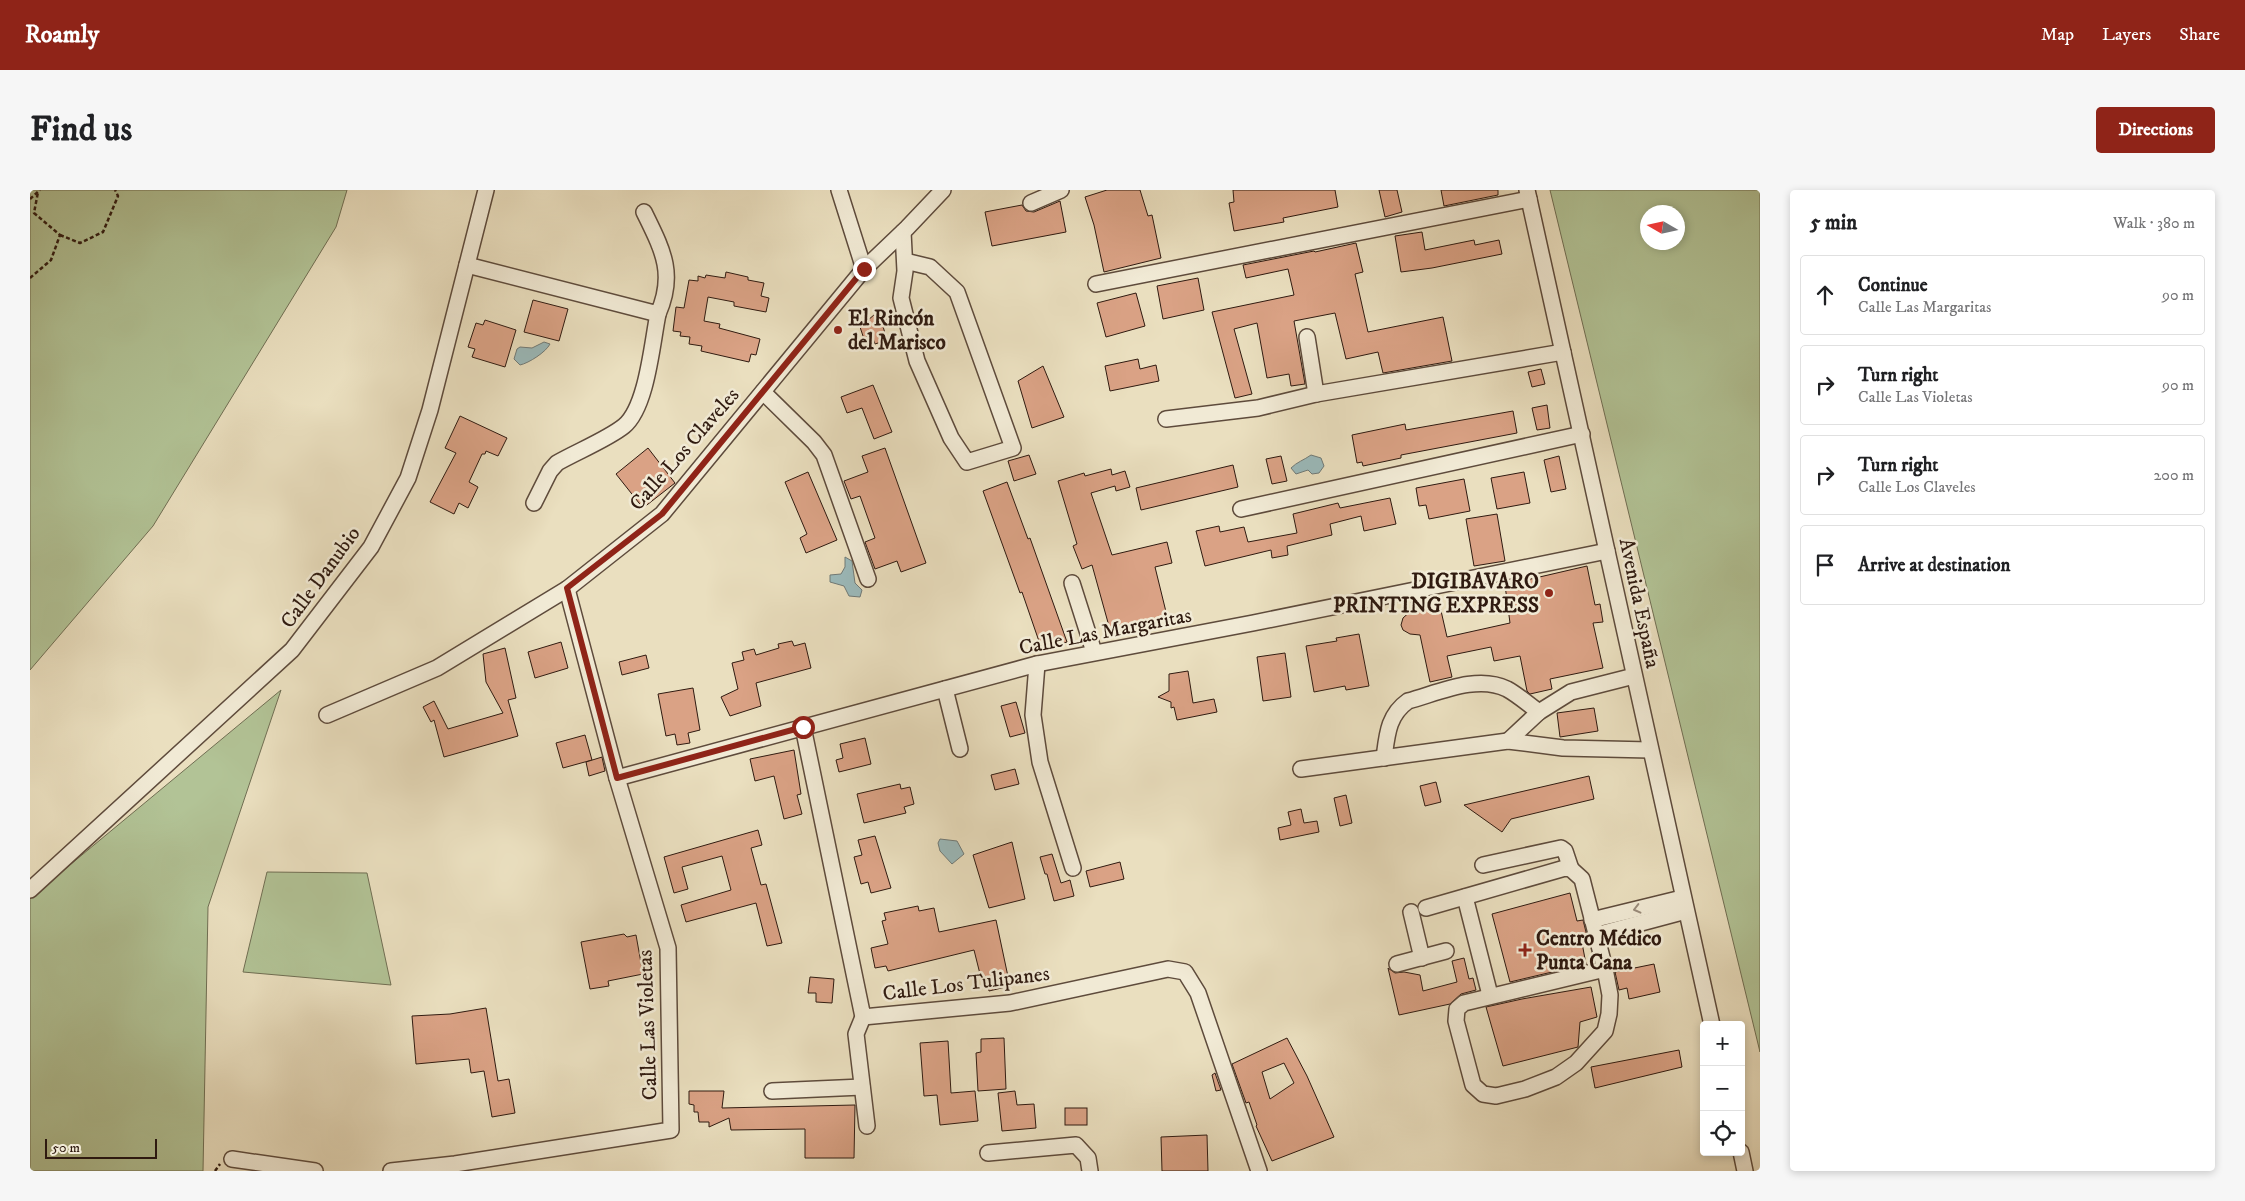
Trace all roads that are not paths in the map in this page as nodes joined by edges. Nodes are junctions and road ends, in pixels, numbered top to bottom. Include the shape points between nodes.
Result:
1 (486, 190) edge
2 (839, 190) edge
3 (943, 190) edge
4 (1061, 190) edge
5 (1528, 194) edge
6 (1031, 203) dead end
7 (644, 212) dead end
8 (903, 232) junction
9 (905, 261) junction
10 (467, 265) junction
11 (864, 269) junction
12 (1096, 284) dead end
13 (658, 314) junction
14 (1307, 337) dead end
15 (1563, 352) junction
16 (763, 392) junction
17 (1316, 394) junction
18 (1166, 419) dead end
19 (1582, 434) junction
20 (534, 503) dead end
21 (1241, 509) dead end
22 (1607, 551) junction
23 (868, 578) dead end
24 (1072, 583) dead end
25 (567, 588) junction
26 (1094, 652) junction
27 (1037, 664) junction
28 (1634, 676) junction
29 (945, 689) junction
30 (1539, 712) junction
31 (327, 715) dead end
32 (803, 727) junction
33 (1508, 741) junction
34 (960, 749) dead end
35 (1650, 750) junction
36 (1384, 758) junction
37 (1301, 769) dead end
38 (617, 778) junction
39 (1483, 865) dead end
40 (1073, 868) dead end
41 (1572, 869) junction
42 (30, 890) edge
43 (1465, 897) junction
44 (1684, 904) junction
45 (1594, 928) junction
46 (1446, 951) dead end
47 (1422, 958) junction
48 (1397, 964) dead end
49 (1605, 969) junction
50 (1490, 996) junction
51 (863, 1017) junction
52 (1711, 1021) edge
53 (862, 1087) junction
54 (772, 1091) dead end
55 (867, 1126) dead end
56 (988, 1153) dead end
57 (1742, 1156) edge
58 (232, 1159) dead end
59 (315, 1171) edge
60 (390, 1171) edge
61 (1090, 1171) edge
62 (1259, 1171) edge
63 (1746, 1171) edge

1 - 10 street, Calle Danubio
2 - 11 street
3 - 8 street, Calle Los Claveles
4 - 6 street
5 - 12 street
5 - 15 street, Avenida España
7 - 13 street via 662,249 667,268 664,302
8 - 9 street
8 - 11 street, Calle Los Claveles
9 - 9 street via 902,298 917,361 951,438 967,462 1013,448 956,292 930,267
10 - 13 street
10 - 42 street, Calle Danubio via 430,410 408,478 371,547 292,650
11 - 16 street, Calle Los Claveles
13 - 20 street via 636,412 624,426 557,463
14 - 17 street
15 - 17 street
15 - 19 street, Avenida España
16 - 23 street via 824,455
16 - 25 street, Calle Los Claveles via 662,514
17 - 18 street via 1258,408
19 - 21 street
19 - 22 street, Avenida España
22 - 26 street, Calle Las Margaritas via 1253,624
22 - 28 street, Avenida España
24 - 26 street
25 - 31 street, Calle Los Claveles via 437,668
25 - 38 street, Calle Las Violetas
26 - 27 street, Calle Las Margaritas
27 - 29 street, Calle Las Margaritas
27 - 40 street via 1033,715 1040,762
28 - 30 street via 1571,692
28 - 35 street, Avenida España
29 - 32 street, Calle Las Margaritas
29 - 34 street
30 - 33 street
30 - 36 street via 1507,690 1490,683 1476,683 1408,701 1398,708 1389,724
32 - 38 street, Calle Las Margaritas
32 - 51 street, Calle Los Tulipanes
33 - 35 street via 1563,748
33 - 36 street
35 - 44 street, Avenida España
36 - 37 street
38 - 60 street, Calle Las Violetas via 668,948 670,1130
39 - 41 street via 1561,848
41 - 43 street via 1565,868
41 - 45 street via 1582,879
43 - 47 street via 1418,910
43 - 50 street
44 - 45 street
44 - 52 street, Avenida España
45 - 49 street
46 - 47 street
47 - 48 street
49 - 50 street
49 - 50 street via 1610,995 1605,1031 1576,1063 1556,1077 1525,1090 1496,1096 1483,1094 1473,1085 1456,1021 1458,1009 1464,1003
51 - 53 street via 856,1034
51 - 62 street, Calle Los Tulipanes via 1010,1003 1168,969 1185,972 1198,993
53 - 54 street
53 - 55 street
56 - 61 street via 1076,1145 1088,1158
57 - 63 street
58 - 59 street

